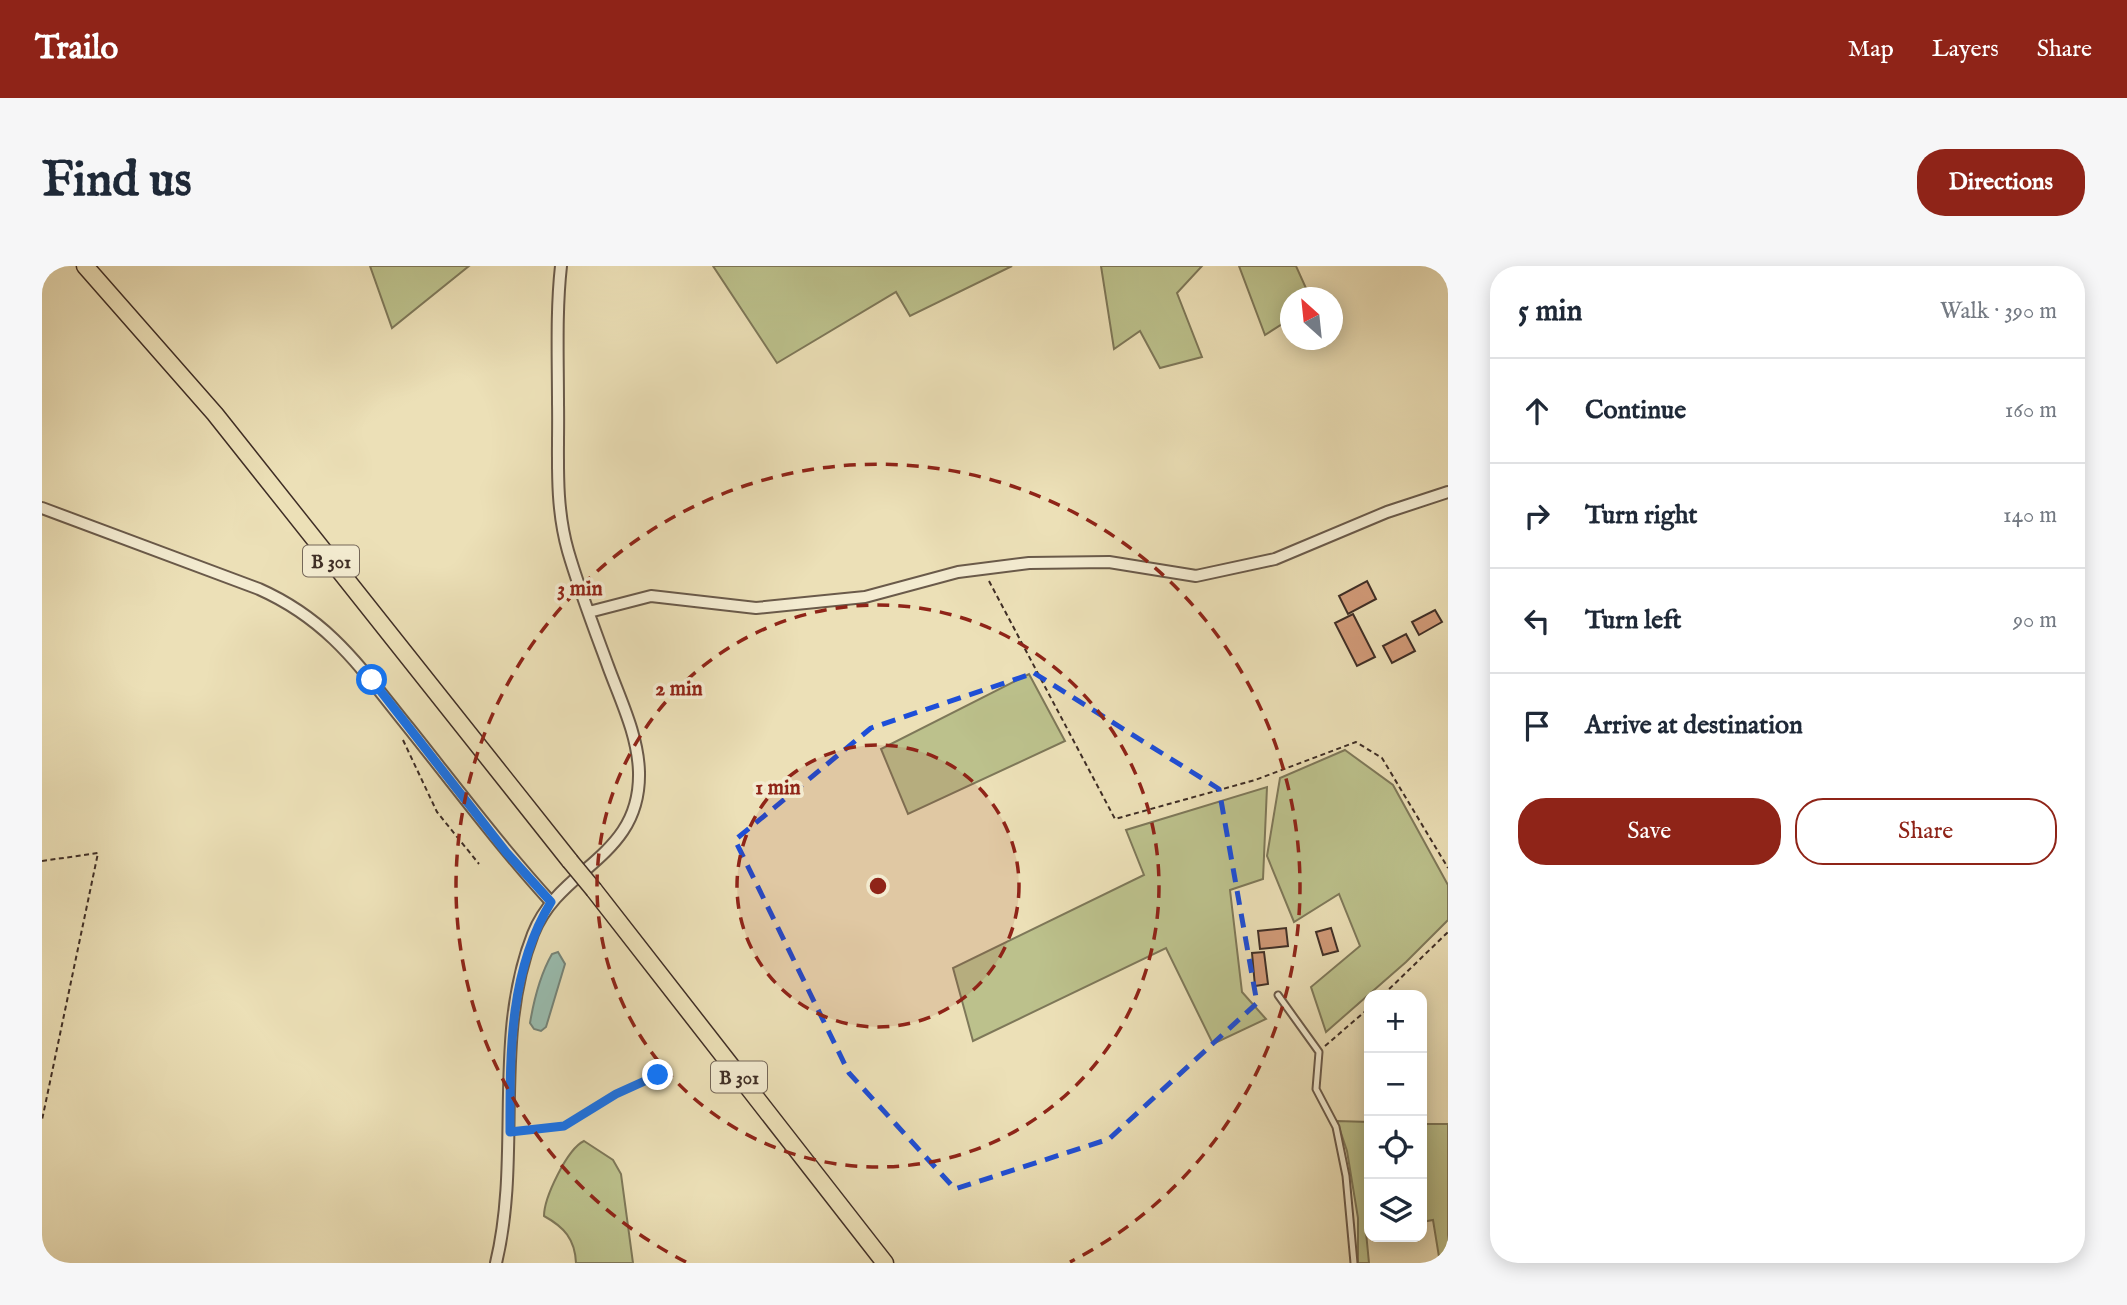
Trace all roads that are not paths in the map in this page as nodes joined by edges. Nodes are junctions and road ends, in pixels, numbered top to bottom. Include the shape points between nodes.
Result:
1 (85, 266) edge
2 (561, 266) edge
3 (1448, 492) edge
4 (42, 508) edge
5 (589, 612) junction
6 (551, 902) junction
7 (1278, 995) dead end
8 (496, 1263) edge
9 (885, 1263) edge
10 (1354, 1263) edge

1 - 9 main road, B 301, bridge via 215,414
2 - 5 street via 560,513
3 - 5 street via 1275,559 1196,576 1109,562 1029,563 980,569 851,598 757,608 651,596
4 - 6 street via 285,600 320,624 372,680 506,852
5 - 6 street via 634,740 639,772 635,807 617,843
6 - 8 street via 536,926 521,974 511,1044 505,1218
7 - 10 lane via 1319,1052 1316,1089 1336,1127

